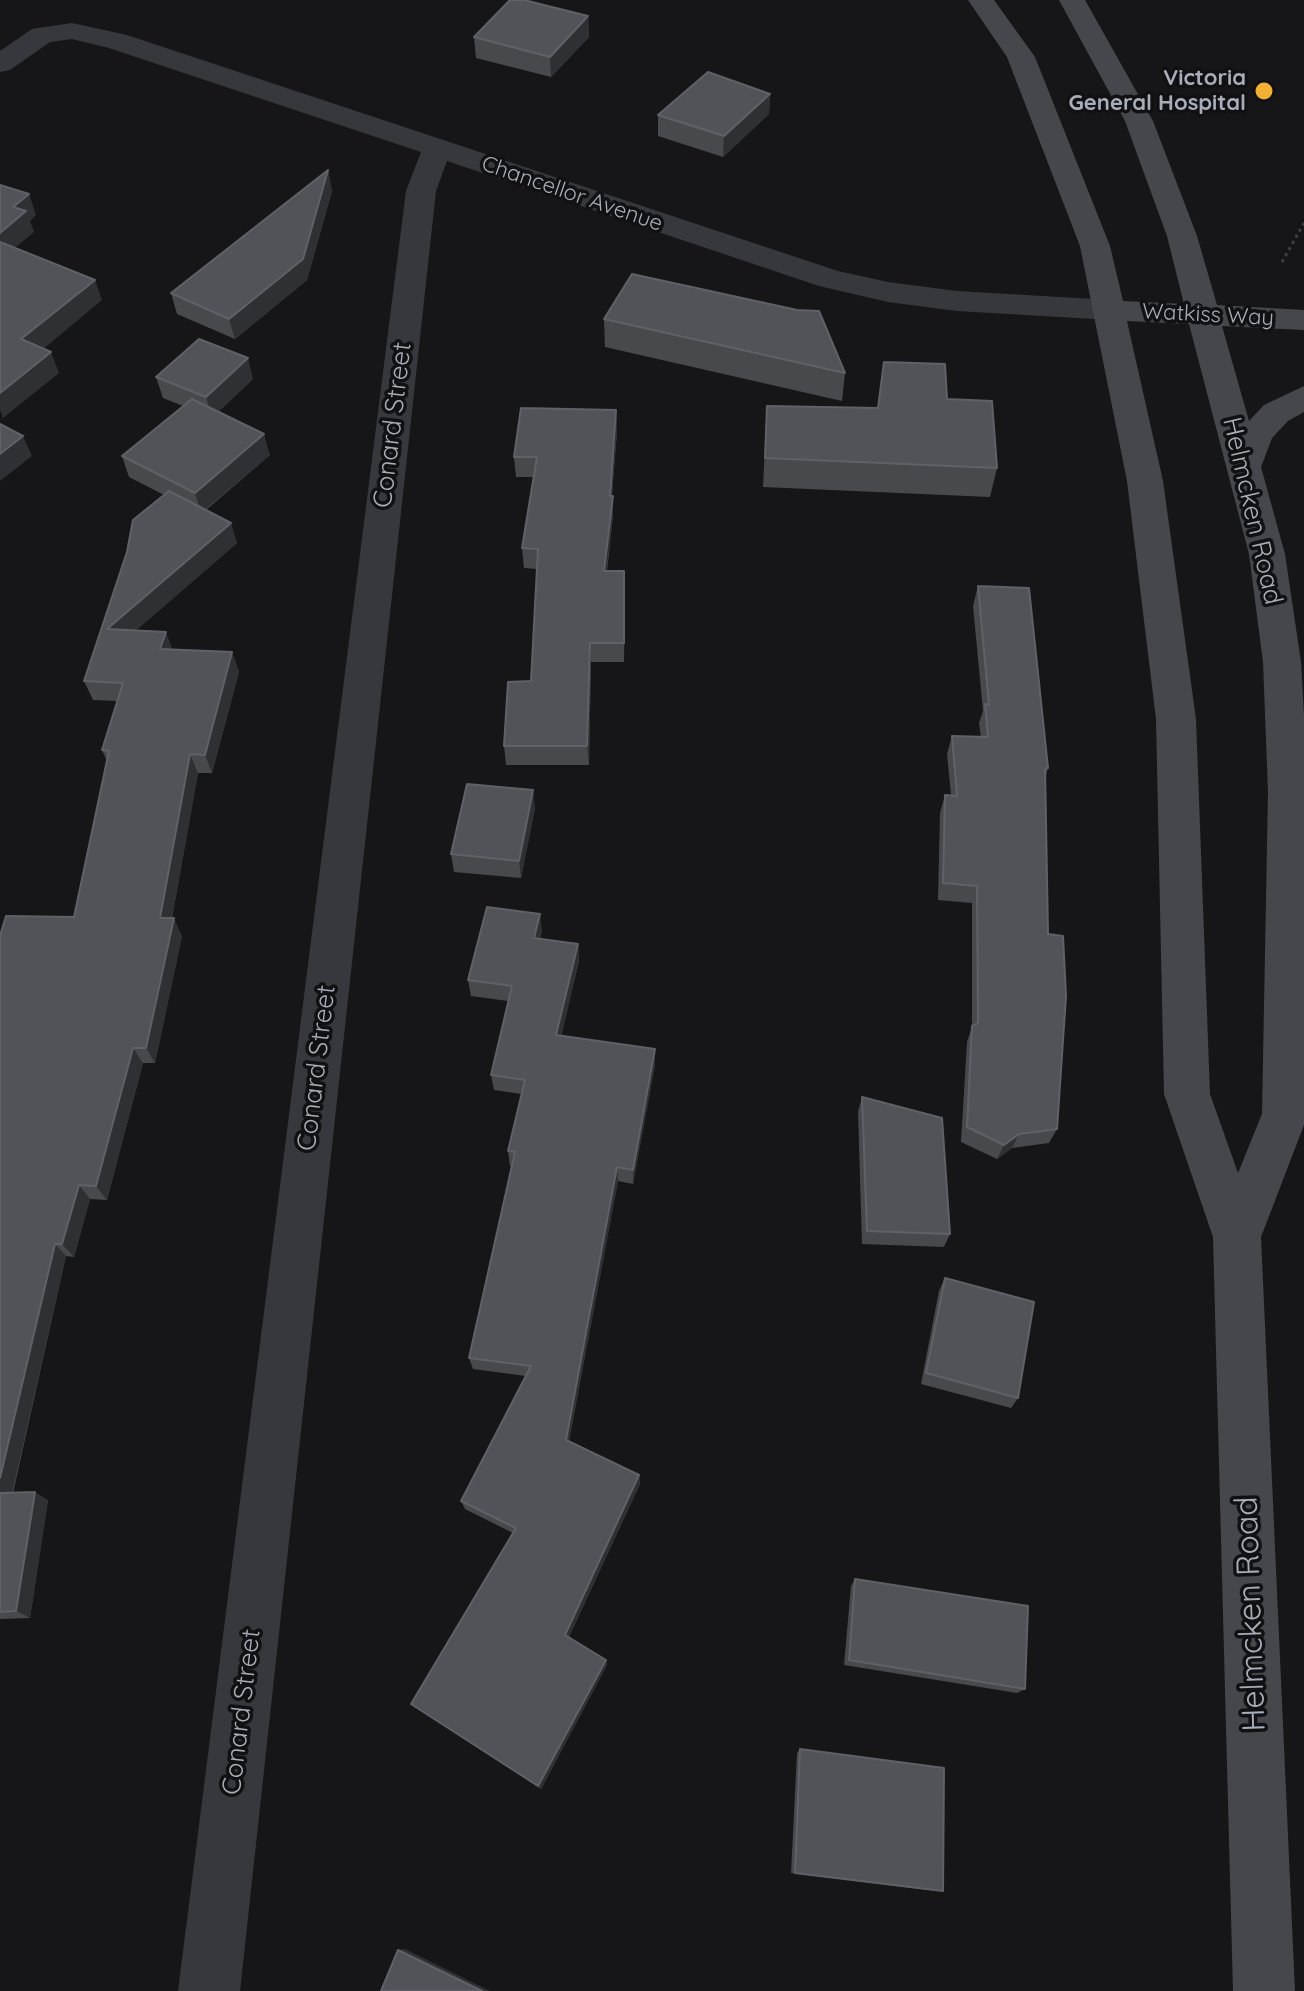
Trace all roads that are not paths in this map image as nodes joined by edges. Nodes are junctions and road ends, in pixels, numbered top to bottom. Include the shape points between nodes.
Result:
1 (981, 0) edge
2 (1072, 0) edge
3 (0, 64) edge
4 (437, 148) junction
5 (1111, 310) junction
6 (1203, 315) junction
7 (1304, 320) edge
8 (1304, 397) edge
9 (1244, 467) junction
10 (1237, 1237) junction
11 (209, 1991) edge
12 (1264, 1991) edge

1 - 5 main road, Helmcken Road via 1021,57 1095,246
2 - 6 main road, Helmcken Road via 1139,121 1182,236
3 - 4 street, Chancellor Avenue via 42,35 72,31 117,41
4 - 5 street, Chancellor Avenue via 830,279 957,301
4 - 11 street, Conard Street via 419,207
5 - 6 main road, Watkiss Way
5 - 10 main road, Helmcken Road via 1145,481 1176,719 1187,1094
6 - 7 main road, Watkiss Way
6 - 9 main road, Helmcken Road
8 - 9 main road via 1276,413 1257,433
9 - 10 main road, Helmcken Road via 1267,554 1282,662 1288,792 1285,1114
10 - 12 main road, Helmcken Road

